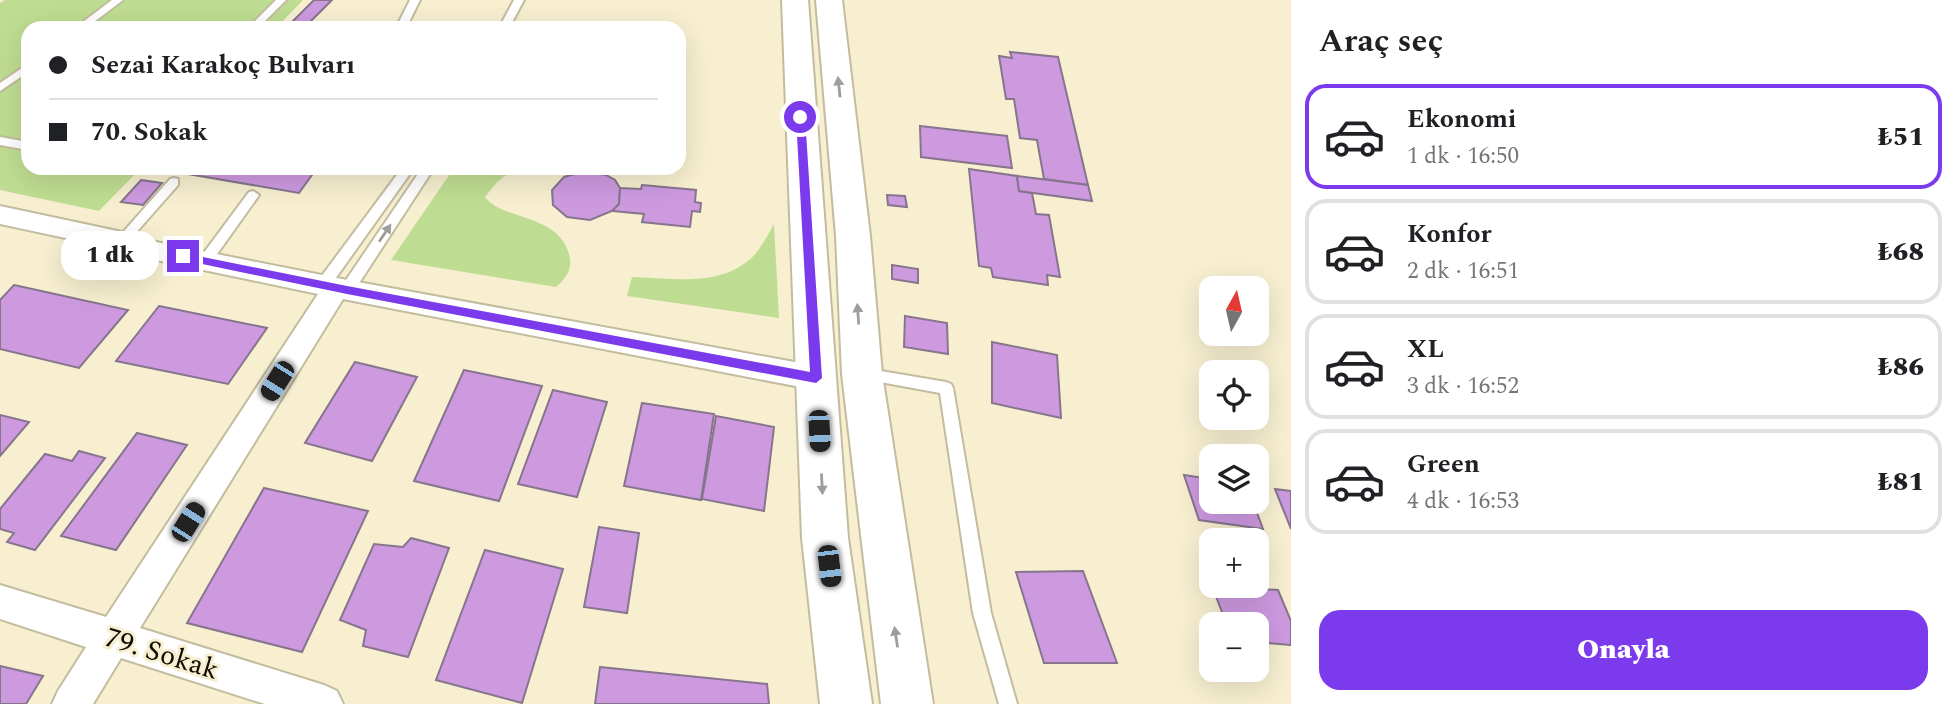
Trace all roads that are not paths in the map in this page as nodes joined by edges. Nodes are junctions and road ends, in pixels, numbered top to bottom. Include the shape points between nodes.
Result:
1 (118, 0) edge
2 (281, 0) edge
3 (415, 0) edge
4 (519, 0) edge
5 (795, 0) edge
6 (829, 0) edge
7 (90, 21) edge
8 (260, 21) edge
9 (404, 21) edge
10 (508, 21) edge
11 (21, 72) edge
12 (0, 88) edge
13 (0, 141) edge
14 (21, 145) edge
15 (404, 175) edge
16 (423, 175) edge
17 (174, 181) dead end
18 (253, 195) dead end
19 (0, 215) edge
20 (122, 241) junction
21 (205, 261) junction
22 (335, 287) junction
23 (862, 374) junction
24 (816, 378) junction
25 (0, 602) edge
26 (113, 639) junction
27 (71, 704) edge
28 (324, 704) edge
29 (846, 704) edge
30 (907, 704) edge
31 (1008, 704) edge

1 - 7 lane
2 - 8 lane
3 - 9 lane
4 - 10 lane
5 - 24 street
23 -> 6 street
11 - 12 lane
13 - 14 lane
15 - 22 lane
22 -> 16 lane
17 - 20 lane
18 - 21 lane
19 - 20 street
20 - 21 street
21 - 22 street
22 - 24 street
22 - 26 street
30 -> 23 street
23 - 31 lane via 946,388 982,613
24 -> 29 street via 825,538
25 - 26 street, 79. Sokak
26 - 27 street
26 - 28 street, 79. Sokak

